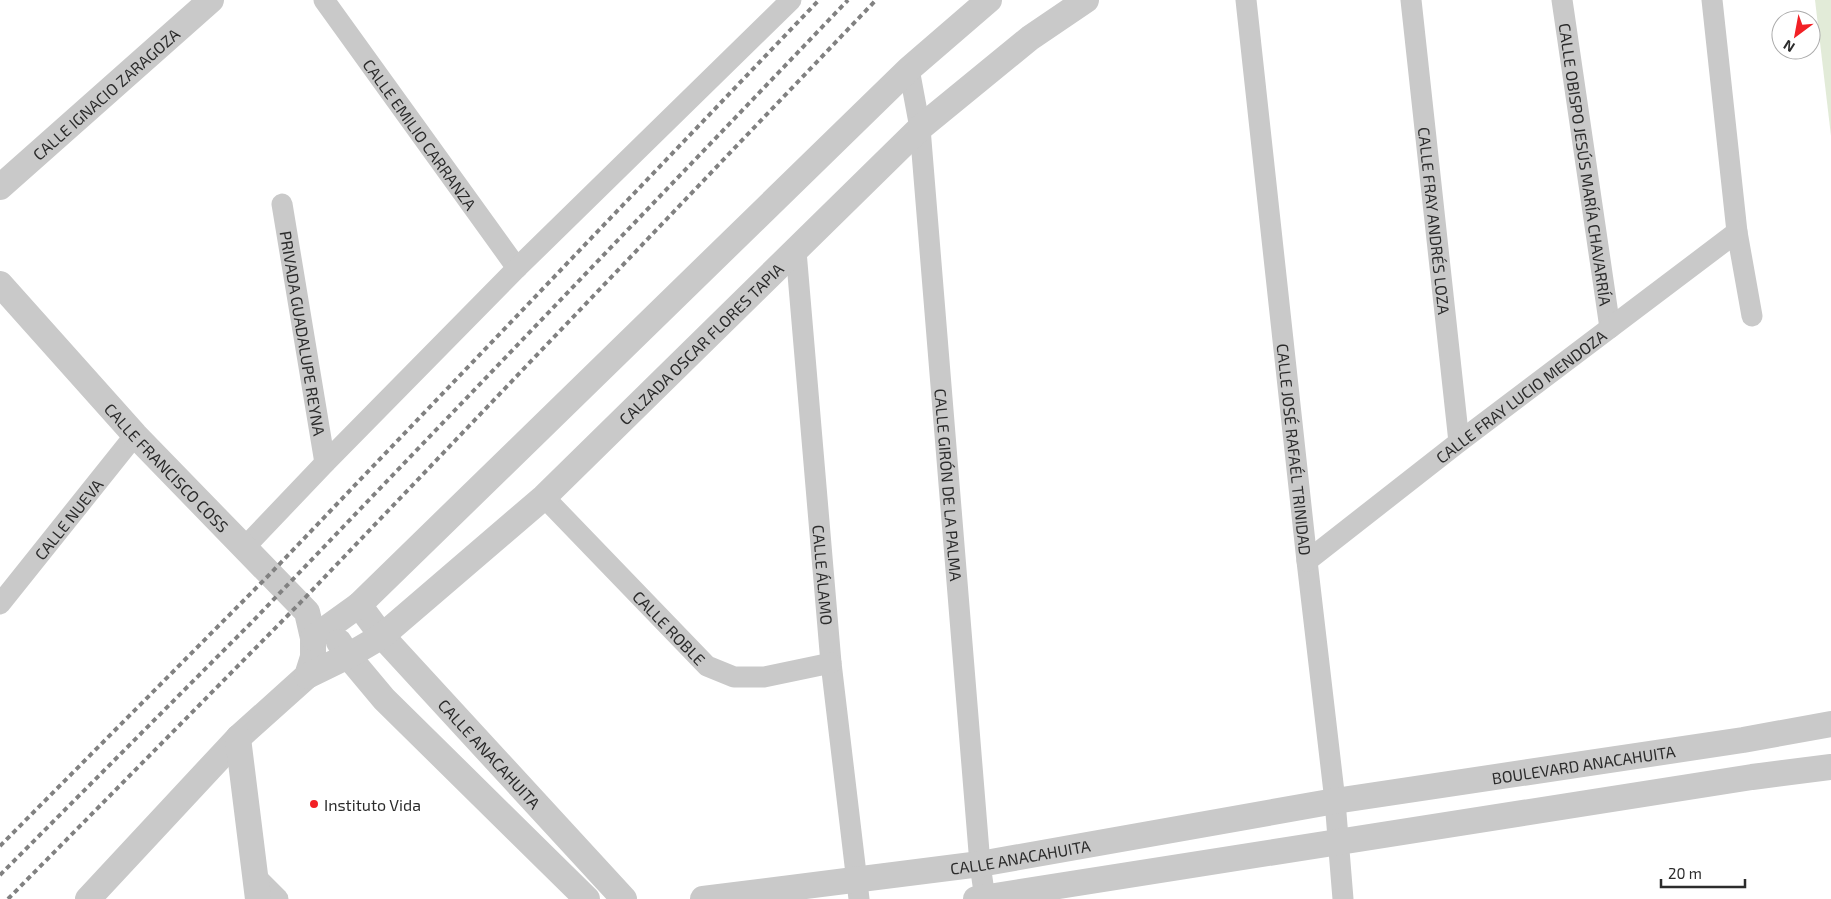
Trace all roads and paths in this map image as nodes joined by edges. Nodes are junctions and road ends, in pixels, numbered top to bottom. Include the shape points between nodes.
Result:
1 (211, 0) edge
2 (324, 0) edge
3 (989, 0) edge
4 (1086, 0) edge
5 (1246, 0) edge
6 (1411, 0) edge
7 (1562, 0) edge
8 (1712, 0) edge
9 (779, 5) edge
10 (909, 69) junction
11 (920, 128) junction
12 (0, 187) edge
13 (282, 204) dead end
14 (1736, 232) junction
15 (796, 251) junction
16 (517, 268) junction
17 (0, 284) edge
18 (1752, 316) dead end
19 (1610, 328) junction
20 (135, 435) junction
21 (1459, 442) junction
22 (325, 463) junction
23 (544, 497) junction
24 (244, 548) junction
25 (1307, 561) junction
26 (0, 604) edge
27 (359, 605) junction
28 (382, 636) junction
29 (316, 649) junction
30 (348, 656) junction
31 (831, 663) junction
32 (1831, 724) edge
33 (238, 738) junction
34 (1743, 740) junction
35 (1831, 766) edge
36 (1752, 777) junction
37 (1335, 801) junction
38 (1338, 842) junction
39 (980, 864) junction
40 (257, 888) edge
41 (858, 889) edge
42 (88, 899) edge
43 (278, 899) edge
44 (587, 899) edge
45 (624, 899) edge
46 (703, 899) edge
47 (982, 899) edge
48 (1342, 899) edge

1 - 12 street, CALLE IGNACIO ZARAGOZA
2 - 16 street, CALLE EMILIO CARRANZA
3 - 10 street
4 - 11 street, CALZADA OSCAR FLORES TAPIA via 1030,38
5 - 25 street, CALLE JOSÉ RAFAÉL TRINIDAD
6 - 21 street, CALLE FRAY ANDRÉS LOZA
7 - 19 street, CALLE OBISPO JESÚS MARÍA CHAVARRÍA
8 - 14 street
9 - 16 street
10 - 11 street, CALLE GIRÓN DE LA PALMA
10 - 27 street
11 - 15 street, CALZADA OSCAR FLORES TAPIA
11 - 39 street, CALLE GIRÓN DE LA PALMA
13 - 22 street, PRIVADA GUADALUPE REYNA
14 - 18 street
14 - 19 street, CALLE FRAY LUCIO MENDOZA
15 - 23 street, CALZADA OSCAR FLORES TAPIA
15 - 31 street, CALLE ÁLAMO
16 - 22 street
17 - 20 street, CALLE FRANCISCO COSS
19 - 21 street, CALLE FRAY LUCIO MENDOZA
20 - 24 street, CALLE FRANCISCO COSS
20 - 26 street, CALLE NUEVA
21 - 25 street, CALLE FRAY LUCIO MENDOZA
22 - 24 street
23 - 28 street, CALZADA OSCAR FLORES TAPIA
23 - 31 street, CALLE ROBLE via 707,666 734,677 764,677
24 - 29 street, CALLE FRANCISCO COSS via 307,612
25 - 37 street, CALLE JOSÉ RAFAÉL TRINIDAD
27 - 28 street, CALLE ANACAHUITA
27 - 29 street
28 - 30 street, CALZADA OSCAR FLORES TAPIA
28 - 45 street, CALLE ANACAHUITA
29 - 30 street, CALLE ANACAHUITA
29 - 30 street, CALZADA OSCAR FLORES TAPIA
29 - 33 street
30 - 44 street, CALLE ANACAHUITA via 384,699
31 - 41 street, CALLE ÁLAMO
32 - 34 street, BOULEVARD ANACAHUITA
33 - 40 street
33 - 42 street
34 - 36 street
34 - 37 street, BOULEVARD ANACAHUITA
35 - 36 street
36 - 38 street
37 - 38 street, CALLE JOSÉ RAFAÉL TRINIDAD
37 - 39 street, CALLE ANACAHUITA
38 - 47 street
38 - 48 street, CALLE JOSÉ RAFAÉL TRINIDAD
39 - 41 street, CALLE ANACAHUITA
39 - 47 street, CALLE GIRÓN DE LA PALMA
40 - 43 street
41 - 46 street, CALLE ANACAHUITA

